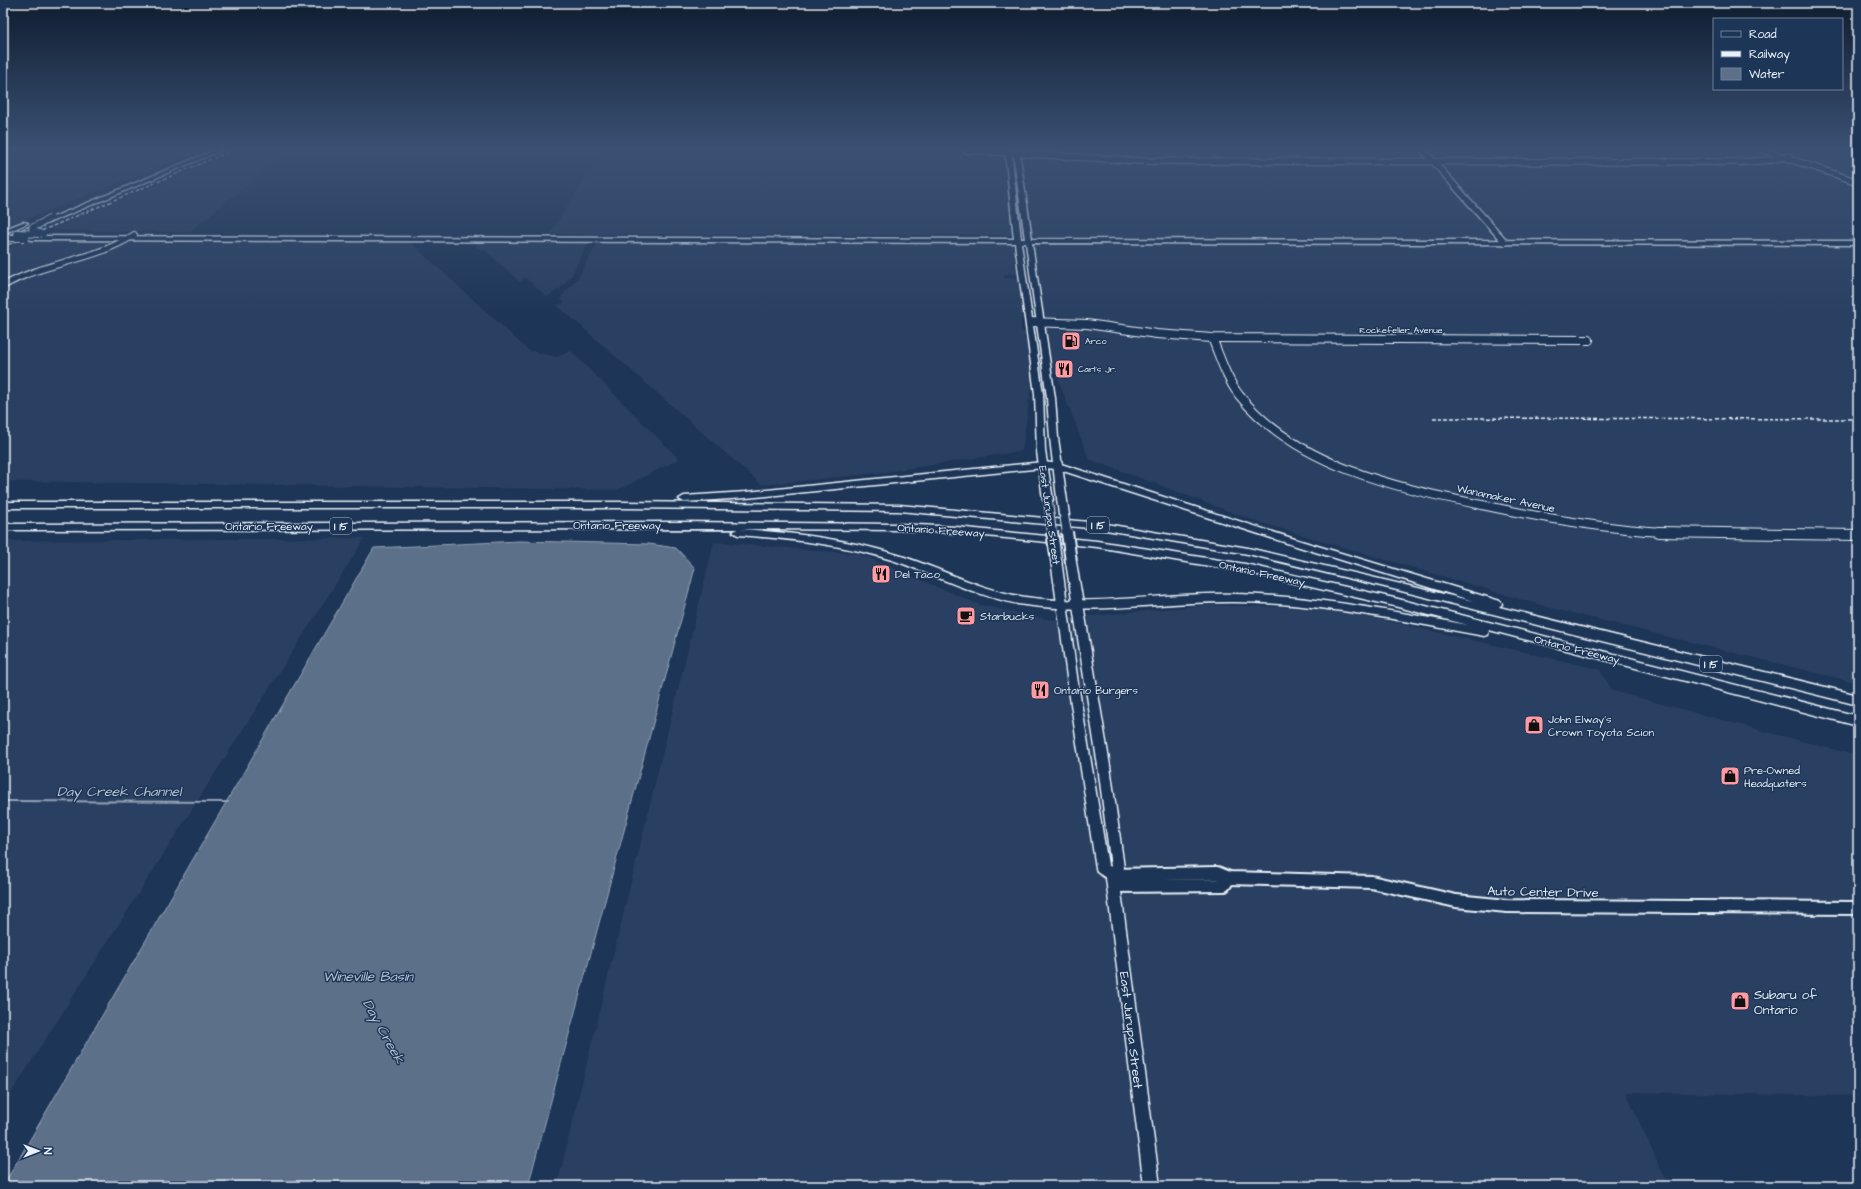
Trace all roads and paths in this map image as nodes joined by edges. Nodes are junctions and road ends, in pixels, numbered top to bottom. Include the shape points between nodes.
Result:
1 (76, 205) edge
2 (77, 205) edge
3 (79, 205) edge
4 (80, 205) edge
5 (1015, 205) edge
6 (1023, 205) edge
7 (1469, 205) edge
8 (50, 217) junction
9 (43, 234) junction
10 (5, 236) edge
11 (77, 236) junction
12 (131, 237) junction
13 (1018, 239) junction
14 (1028, 239) junction
15 (1858, 239) edge
16 (1500, 240) junction
17 (1858, 243) edge
18 (3, 286) edge
19 (1030, 325) junction
20 (1041, 325) junction
21 (1212, 338) junction
22 (1589, 340) dead end
23 (1043, 465) junction
24 (1058, 466) junction
25 (3, 505) edge
26 (622, 505) junction
27 (678, 525) junction
28 (3, 527) edge
29 (1858, 535) edge
30 (1061, 604) junction
31 (1077, 605) junction
32 (1564, 627) junction
33 (1565, 646) junction
34 (1858, 700) edge
35 (1858, 721) edge
36 (1113, 880) junction
37 (1858, 908) edge
38 (1152, 1186) edge

1 - 10 main road
2 - 8 main road
3 - 8 main road
4 - 10 main road
5 - 13 main road, East Jurupa Street
6 - 14 main road, East Jurupa Street
7 - 16 street
8 - 9 main road, bridge via 32,228 33,232
8 - 10 main road, bridge
9 - 10 main road, bridge
9 - 11 main road
10 - 11 main road, bridge
11 - 12 main road
12 - 13 main road
12 - 18 street via 102,254 32,271
13 - 14 main road
13 - 19 main road, East Jurupa Street
14 - 16 main road
14 - 20 main road, East Jurupa Street
15 - 16 main road
16 - 17 main road
19 - 20 street, Rockefeller Avenue
19 - 23 main road, East Jurupa Street via 1039,394
20 - 21 street, Rockefeller Avenue via 1167,339 1201,341
20 - 24 main road, East Jurupa Street
21 - 22 street, Rockefeller Avenue
21 - 29 street, Wanamaker Avenue via 1230,382 1247,404 1266,422 1290,439 1324,457 1384,481 1430,494 1532,516 1619,529 1683,534
23 - 24 highway
23 - 26 highway via 746,495 648,500
23 - 30 main road, East Jurupa Street, bridge
24 - 31 main road, East Jurupa Street, bridge
24 - 32 highway via 1297,543 1489,601
25 - 26 highway, Ontario Freeway / I 15
26 - 32 highway, Ontario Freeway / I 15 via 900,508 1100,526 1248,551
27 - 28 highway, Ontario Freeway / I 15
27 - 30 highway via 810,538 855,546 1000,596
27 - 33 highway, Ontario Freeway / I 15 via 949,529 1097,544 1253,570 1394,602
30 - 31 highway
30 - 36 main road, East Jurupa Street via 1102,868
31 - 33 highway via 1211,598 1290,601 1347,608
31 - 36 main road, East Jurupa Street via 1118,868
32 - 34 highway, Ontario Freeway / I 15
33 - 35 highway, Ontario Freeway / I 15
36 - 37 street, Auto Center Drive via 1224,885 1229,878 1371,882 1448,900 1507,906
36 - 38 main road, East Jurupa Street

